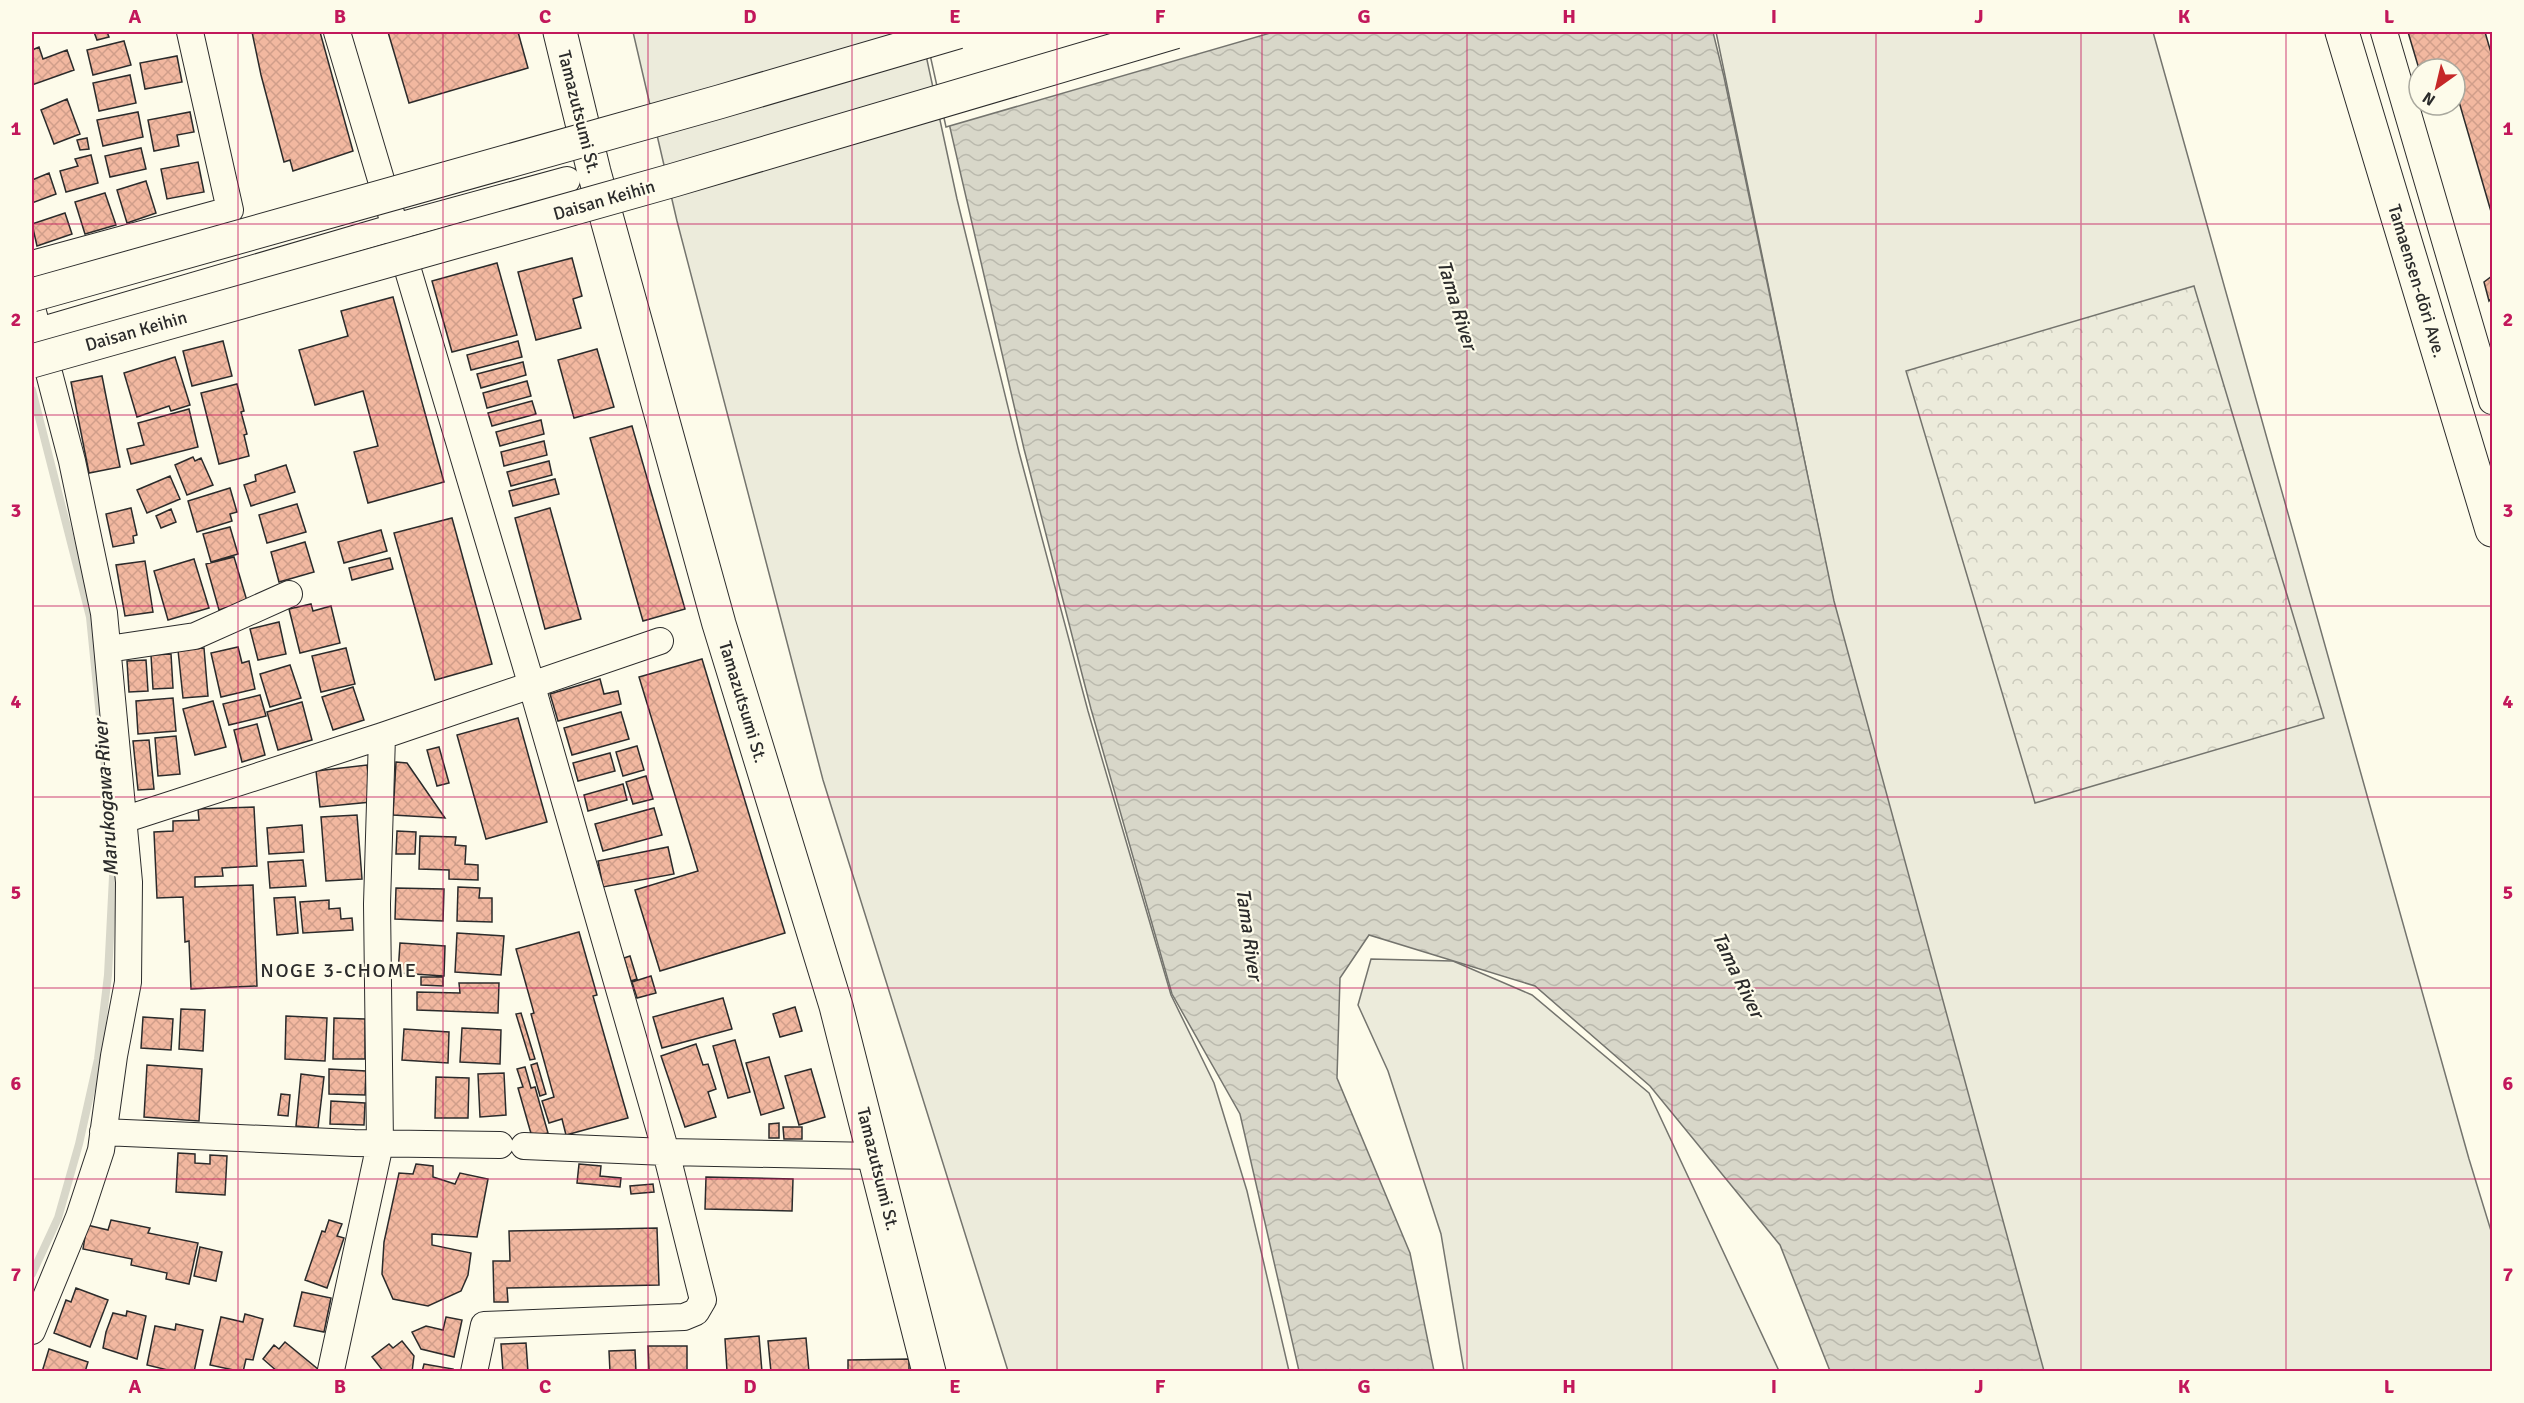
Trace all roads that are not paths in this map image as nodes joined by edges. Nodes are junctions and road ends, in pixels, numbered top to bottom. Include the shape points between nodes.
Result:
1 (190, 32) edge
2 (337, 32) edge
3 (560, 32) edge
4 (958, 32) edge
5 (1174, 32) edge
6 (2342, 32) edge
7 (2384, 32) edge
8 (567, 180) dead end
9 (395, 227) junction
10 (32, 264) edge
11 (32, 295) edge
12 (34, 333) edge
13 (2493, 401) edge
14 (2493, 530) edge
15 (289, 594) dead end
16 (660, 641) dead end
17 (108, 649) junction
18 (531, 683) junction
19 (382, 735) junction
20 (123, 820) junction
21 (103, 1132) junction
22 (380, 1144) junction
23 (666, 1152) junction
24 (875, 1156) junction
25 (32, 1331) edge
26 (331, 1370) edge
27 (474, 1371) edge
28 (930, 1371) edge

1 - 10 street via 230,210
2 - 9 street
3 - 24 main road, Tamazutsumi St. via 594,172 713,602 836,1006
4 - 11 main road, bridge
5 - 12 main road, Daisan Keihin, bridge via 674,180
6 - 14 main road, Tamaensen-dōri Ave.
7 - 13 street
8 - 9 street
9 - 12 street
9 - 18 street
12 - 17 street via 72,460
15 - 17 street via 195,636
16 - 18 street
17 - 20 street
18 - 19 street
18 - 23 street
19 - 20 street
19 - 22 street via 377,904
20 - 21 street via 129,882 128,982
21 - 22 street
21 - 25 street via 79,1217
22 - 23 street
22 - 26 street
23 - 24 street
23 - 27 street via 703,1300 696,1312 684,1317 484,1325
24 - 28 main road, Tamazutsumi St.

